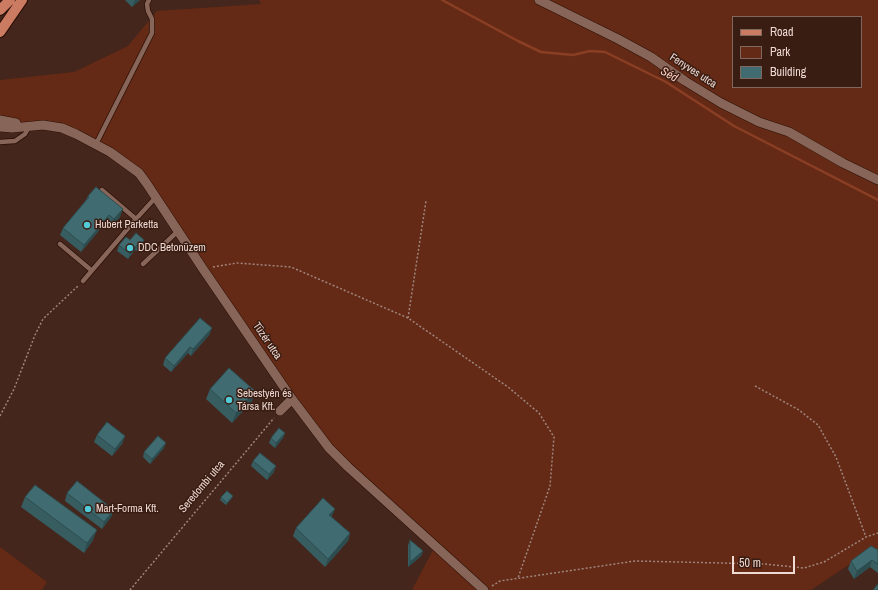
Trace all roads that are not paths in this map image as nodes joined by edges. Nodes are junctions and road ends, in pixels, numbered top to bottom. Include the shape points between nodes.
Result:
1 (10, 0) edge
2 (18, 0) edge
3 (22, 0) edge
4 (149, 0) edge
5 (539, 0) edge
6 (0, 10) edge
7 (0, 20) edge
8 (0, 32) edge
9 (0, 120) edge
10 (29, 125) junction
11 (0, 127) edge
12 (0, 142) edge
13 (96, 144) junction
14 (878, 180) edge
15 (102, 190) edge
16 (156, 197) junction
17 (136, 219) junction
18 (178, 231) junction
19 (60, 244) dead end
20 (143, 264) dead end
21 (91, 270) junction
22 (83, 281) road end
23 (292, 399) junction
24 (280, 411) road end
25 (484, 590) edge

1 - 6 main road
2 - 7 main road
3 - 8 main road
4 - 13 lane via 147,4 152,19 152,33
5 - 14 street, Fenyves utca via 651,57 685,82 721,103 759,122 789,132
9 - 10 street, Tüzér utca
10 - 11 street, Tüzér utca
10 - 12 lane via 25,134 15,141
10 - 13 street, Tüzér utca via 52,126
13 - 16 street, Tüzér utca via 138,173
15 - 17 lane
16 - 17 lane
16 - 18 street, Tüzér utca
17 - 21 lane
18 - 20 lane
18 - 23 street, Tüzér utca
19 - 21 lane
21 - 22 lane
23 - 24 street
23 - 25 street, Tüzér utca via 329,448 348,467

